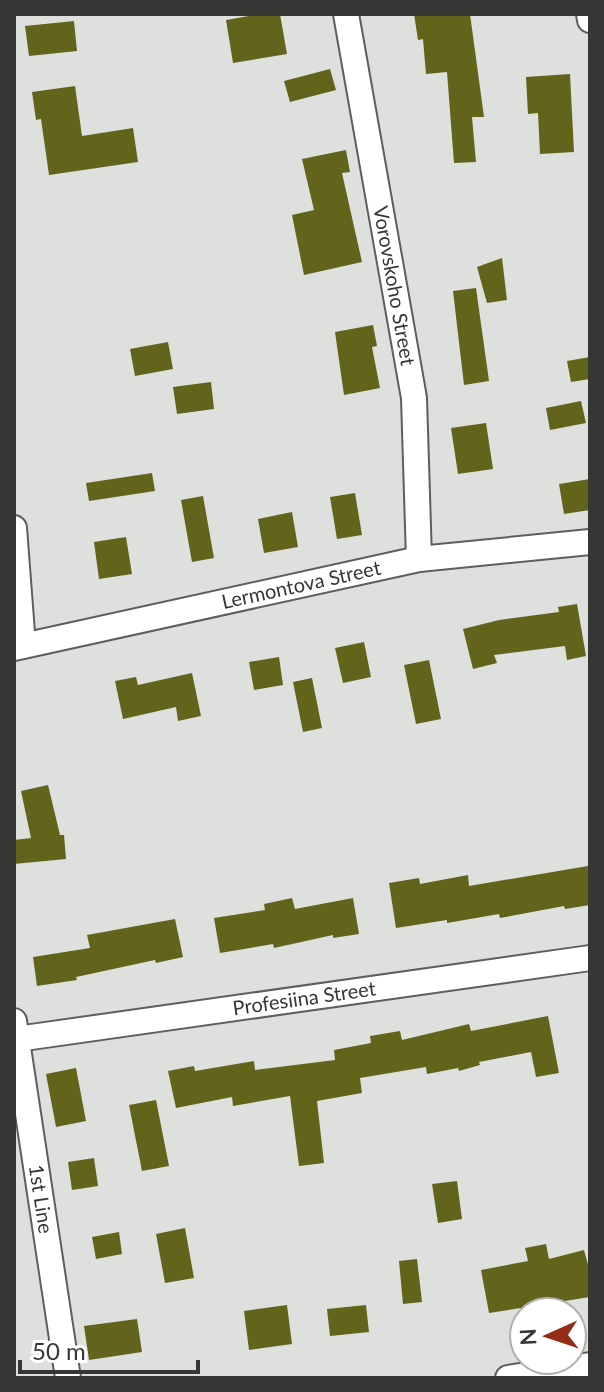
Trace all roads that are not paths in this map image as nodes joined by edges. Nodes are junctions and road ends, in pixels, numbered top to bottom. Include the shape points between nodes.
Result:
1 (346, 14) edge
2 (14, 528) edge
3 (590, 542) edge
4 (419, 559) junction
5 (19, 647) edge
6 (590, 958) edge
7 (16, 1030) edge
8 (590, 1365) edge
9 (68, 1378) edge
10 (508, 1378) edge

1 - 4 street, Vorovskoho Street via 414,398
2 - 5 street
3 - 4 street, Lermontova Street
4 - 5 street, Lermontova Street
6 - 7 street, Profesiina Street
7 - 9 street, 1st Line
8 - 10 street

